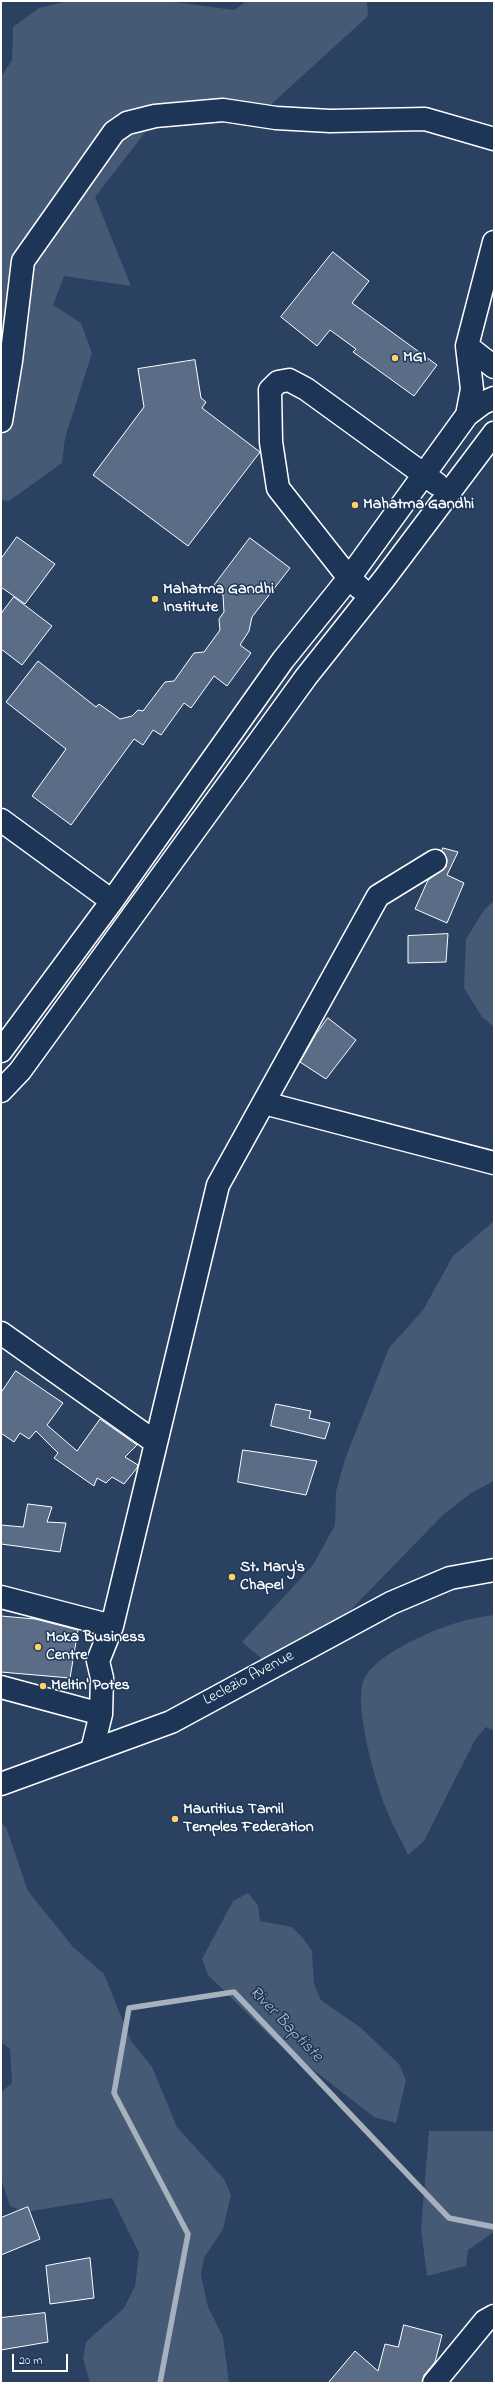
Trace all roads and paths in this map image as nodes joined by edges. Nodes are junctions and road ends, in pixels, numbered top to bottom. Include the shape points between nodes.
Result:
1 (494, 139) edge
2 (494, 242) edge
3 (467, 346) junction
4 (494, 367) edge
5 (494, 398) edge
6 (467, 416) junction
7 (1, 421) edge
8 (494, 433) edge
9 (426, 475) junction
10 (449, 494) junction
11 (349, 578) junction
12 (370, 596) junction
13 (1, 820) edge
14 (435, 861) dead end
15 (112, 901) junction
16 (1, 1051) edge
17 (1, 1091) edge
18 (264, 1103) junction
19 (494, 1163) edge
20 (1, 1333) edge
21 (155, 1442) junction
22 (494, 1570) edge
23 (1, 1597) edge
24 (112, 1626) junction
25 (1, 1687) edge
26 (101, 1714) junction
27 (92, 1750) junction
28 (1, 1784) edge
29 (494, 2316) edge
30 (434, 2383) edge

1 - 7 street via 425,119 330,121 276,118 223,110 155,116 121,126 114,132 23,262
2 - 3 street
3 - 4 street
3 - 6 street via 472,389
5 - 6 street
6 - 9 street
8 - 10 street
9 - 10 street
9 - 11 street
9 - 11 street via 289,380 278,382 270,390 271,442 278,488
10 - 12 street
11 - 12 street
11 - 15 street via 283,660
12 - 17 street via 306,677 20,1071
13 - 15 street
14 - 18 street via 378,896
15 - 16 street
18 - 19 street
18 - 21 street via 218,1185
20 - 21 street
21 - 24 street
22 - 27 street, Leclezio Avenue via 450,1578 391,1602 171,1722
23 - 24 street
24 - 26 street via 100,1670
25 - 26 street
26 - 27 street
27 - 28 street, Leclezio Avenue
29 - 30 street via 485,2321

